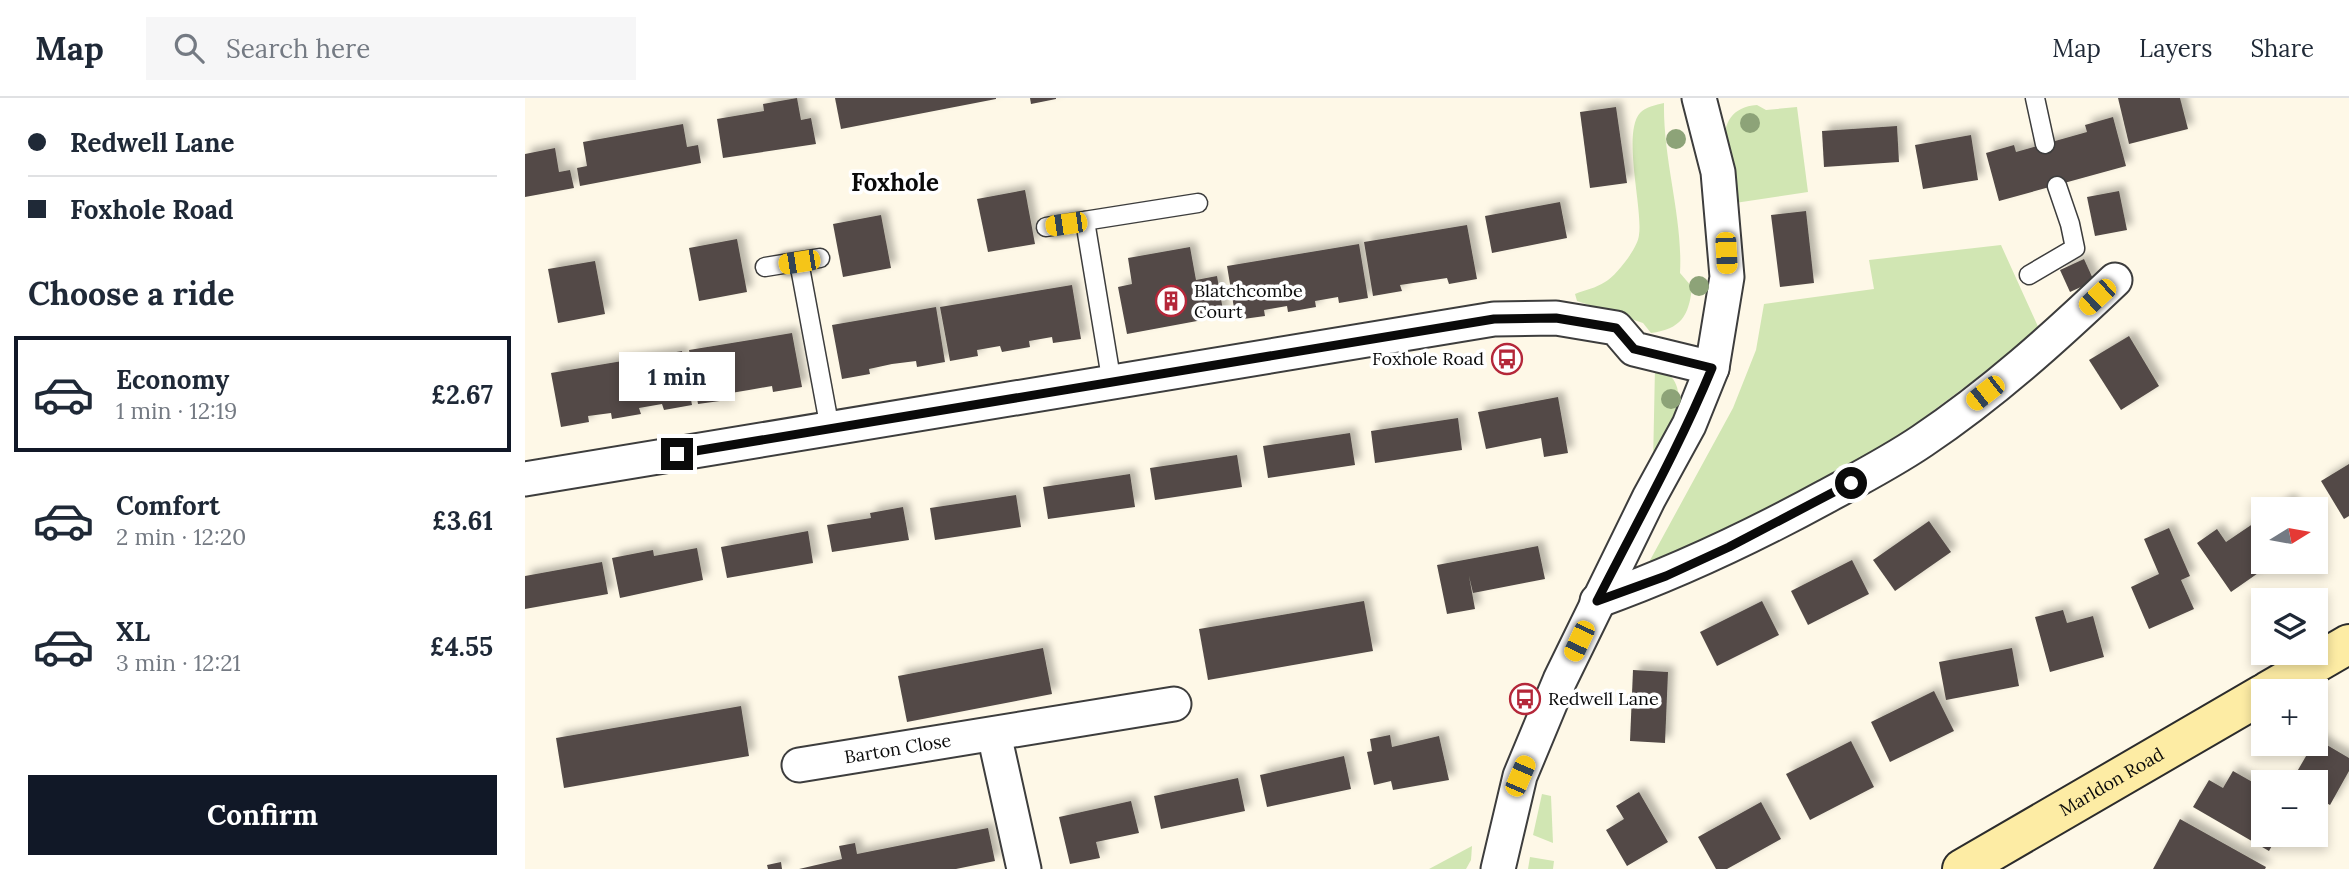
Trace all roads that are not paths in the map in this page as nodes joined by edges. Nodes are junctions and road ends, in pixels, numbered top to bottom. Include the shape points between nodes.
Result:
1 (1699, 98) edge
2 (2035, 98) edge
3 (2045, 144) dead end
4 (2057, 186) dead end
5 (1198, 203) dead end
6 (1085, 221) junction
7 (1046, 227) dead end
8 (820, 258) dead end
9 (799, 262) junction
10 (765, 267) dead end
11 (2029, 275) dead end
12 (2115, 280) dead end
13 (1712, 368) junction
14 (1112, 384) junction
15 (830, 429) junction
16 (525, 475) edge
17 (1597, 601) junction
18 (2349, 644) edge
19 (2289, 679) edge
20 (2251, 701) edge
21 (1174, 704) dead end
22 (994, 733) junction
23 (799, 765) dead end
24 (1024, 869) edge
25 (1498, 869) edge
26 (1962, 869) edge

1 - 13 street via 1718,172 1727,277
2 - 3 lane
4 - 11 lane via 2075,248
5 - 6 lane
6 - 7 lane
6 - 14 lane
8 - 9 lane
9 - 10 lane
9 - 15 lane
12 - 17 street via 2043,348 1922,441 1729,547
13 - 14 street via 1634,349 1616,328 1556,318 1494,319
13 - 17 street via 1689,425
14 - 15 street
15 - 16 street
17 - 25 street via 1520,776
18 - 19 main road
20 - 26 main road, Marldon Road
21 - 22 street, Barton Close
22 - 23 street, Barton Close
22 - 24 street

